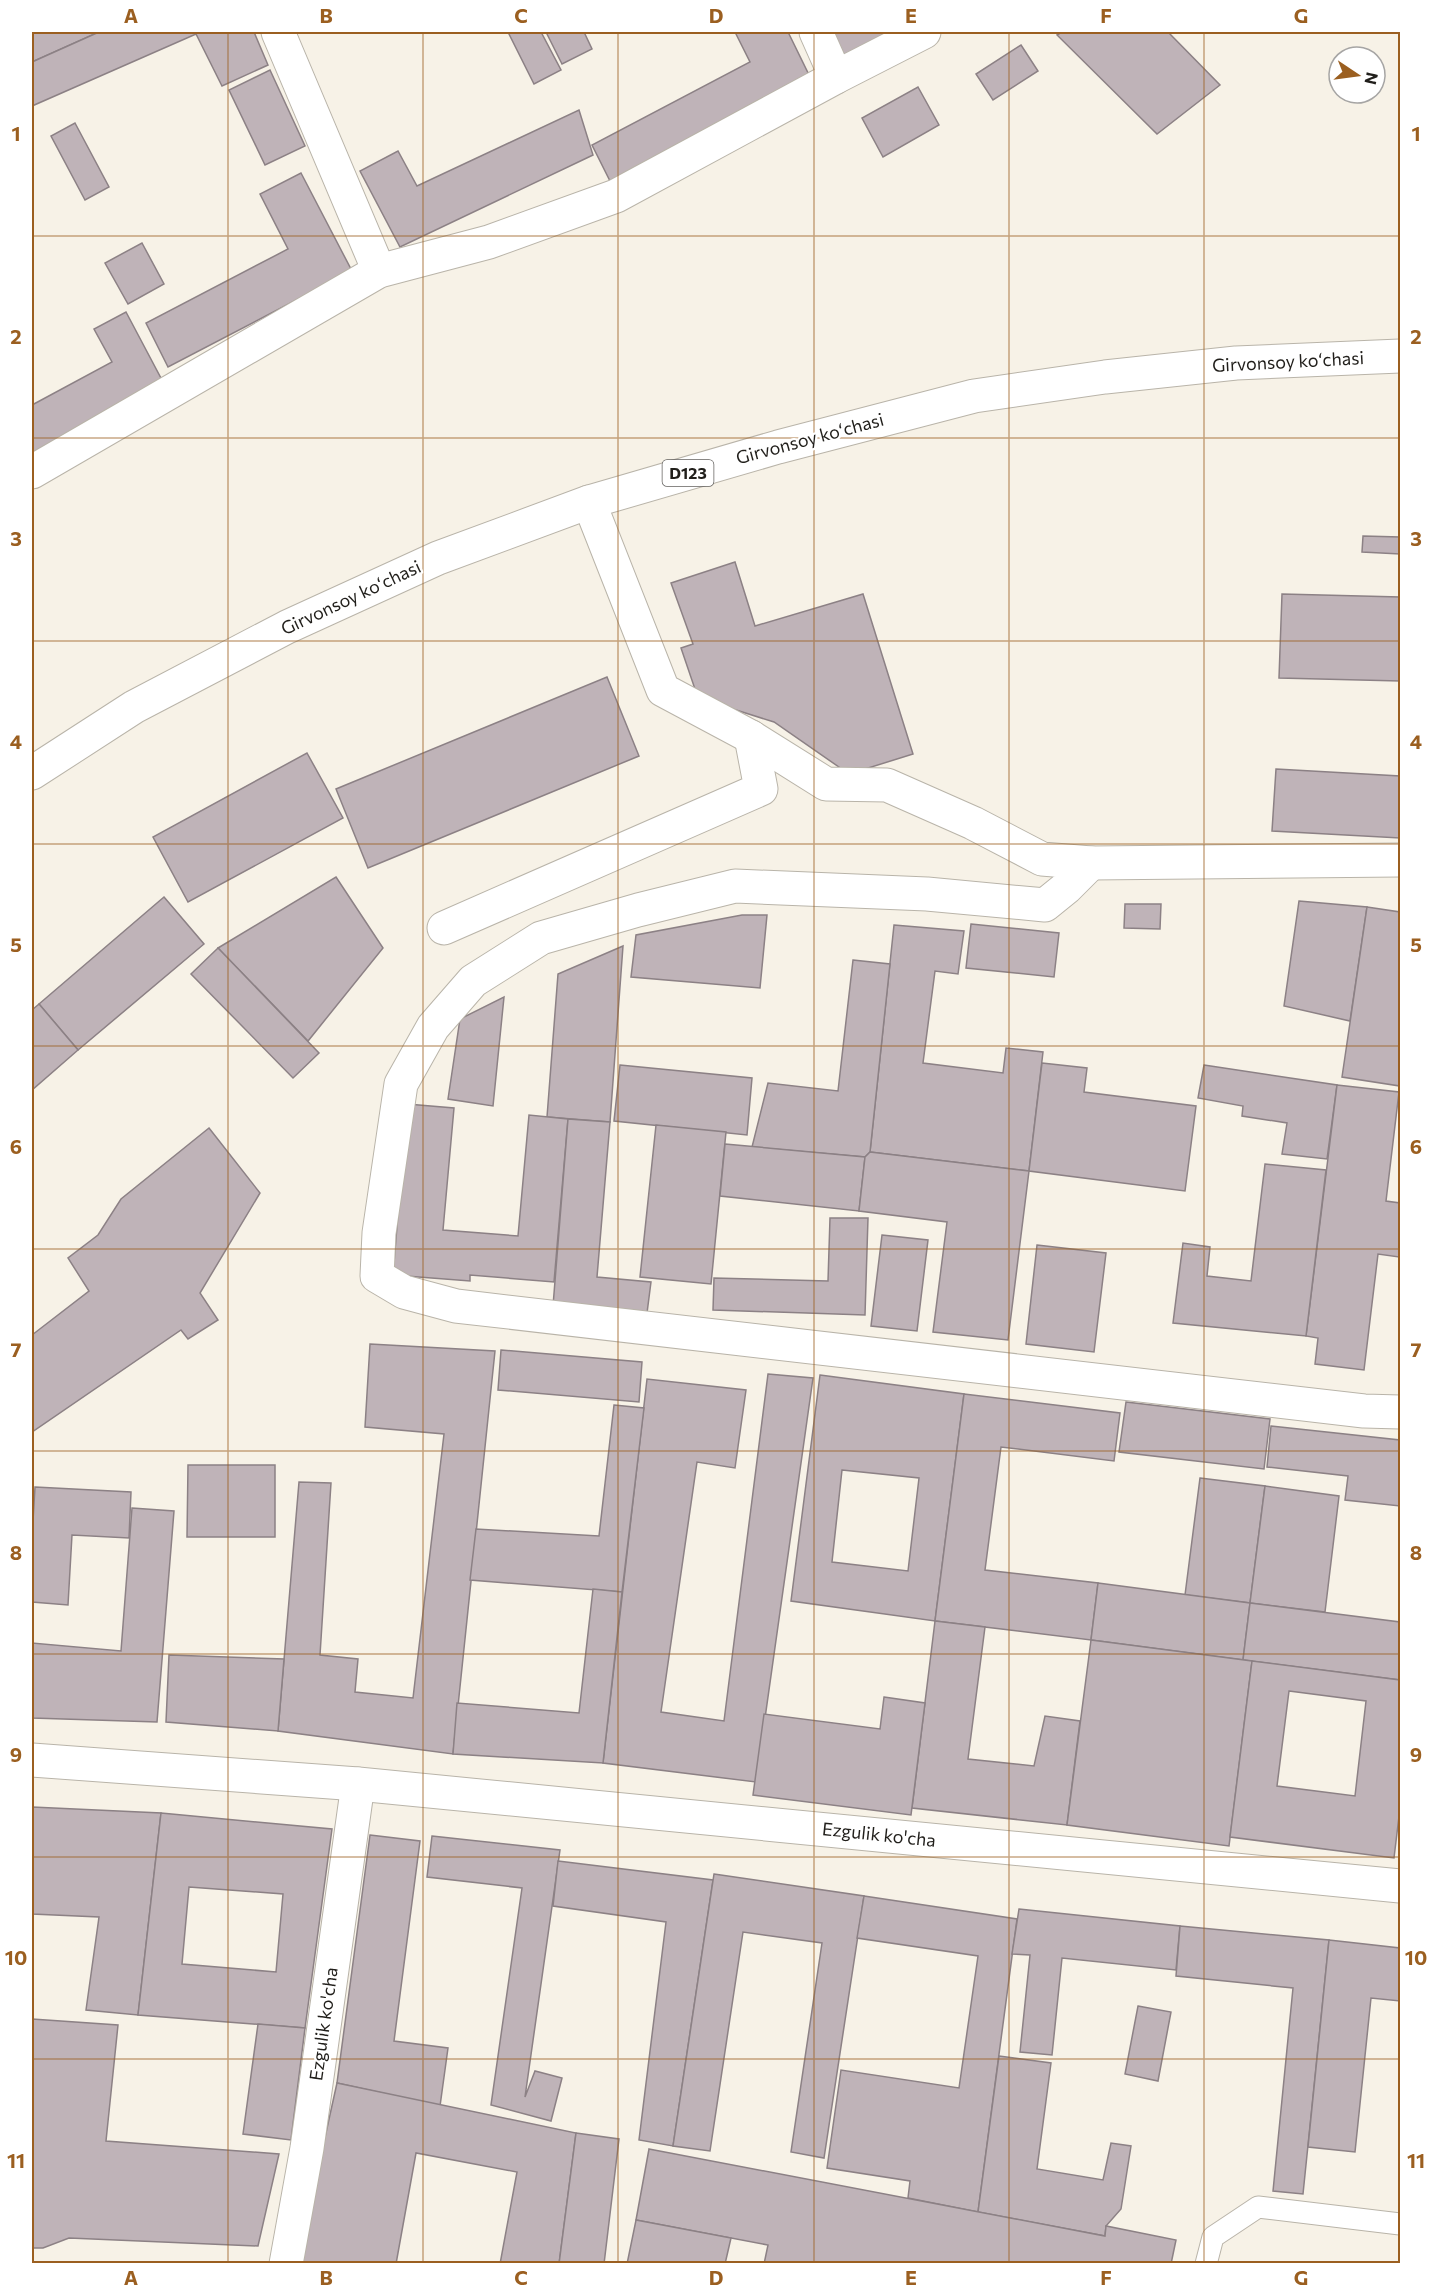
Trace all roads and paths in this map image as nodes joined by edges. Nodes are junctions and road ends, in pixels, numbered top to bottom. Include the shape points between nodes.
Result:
1 (278, 32) edge
2 (816, 32) edge
3 (924, 32) edge
4 (836, 77) junction
5 (378, 271) junction
6 (1401, 356) edge
7 (32, 472) edge
8 (589, 502) junction
9 (751, 737) junction
10 (32, 773) edge
11 (1401, 860) edge
12 (1091, 863) junction
13 (444, 928) dead end
14 (1401, 1412) edge
15 (32, 1760) edge
16 (358, 1784) junction
17 (1401, 1886) edge
18 (1401, 2224) edge
19 (286, 2264) edge
20 (1206, 2264) edge

1 - 5 street
2 - 4 street
3 - 4 street
4 - 5 street via 616,196 489,242
5 - 7 street
6 - 8 street, Girvonsoy koʻchasi / D123 via 1236,363 1105,376 974,396
8 - 9 street via 663,690
8 - 10 street, Girvonsoy koʻchasi / D123 via 438,558 287,627 134,707
9 - 12 street via 826,784 887,785 1042,859
9 - 13 street via 761,789
11 - 12 street
12 - 14 street via 1045,905 927,894 735,886 541,938 472,981 433,1027 401,1084 379,1233 377,1276 404,1292 456,1306 1364,1411
15 - 16 street, Ezgulik ko'cha
16 - 17 street, Ezgulik ko'cha
16 - 19 street, Ezgulik ko'cha via 307,2148
18 - 20 lane via 1258,2207 1213,2237

